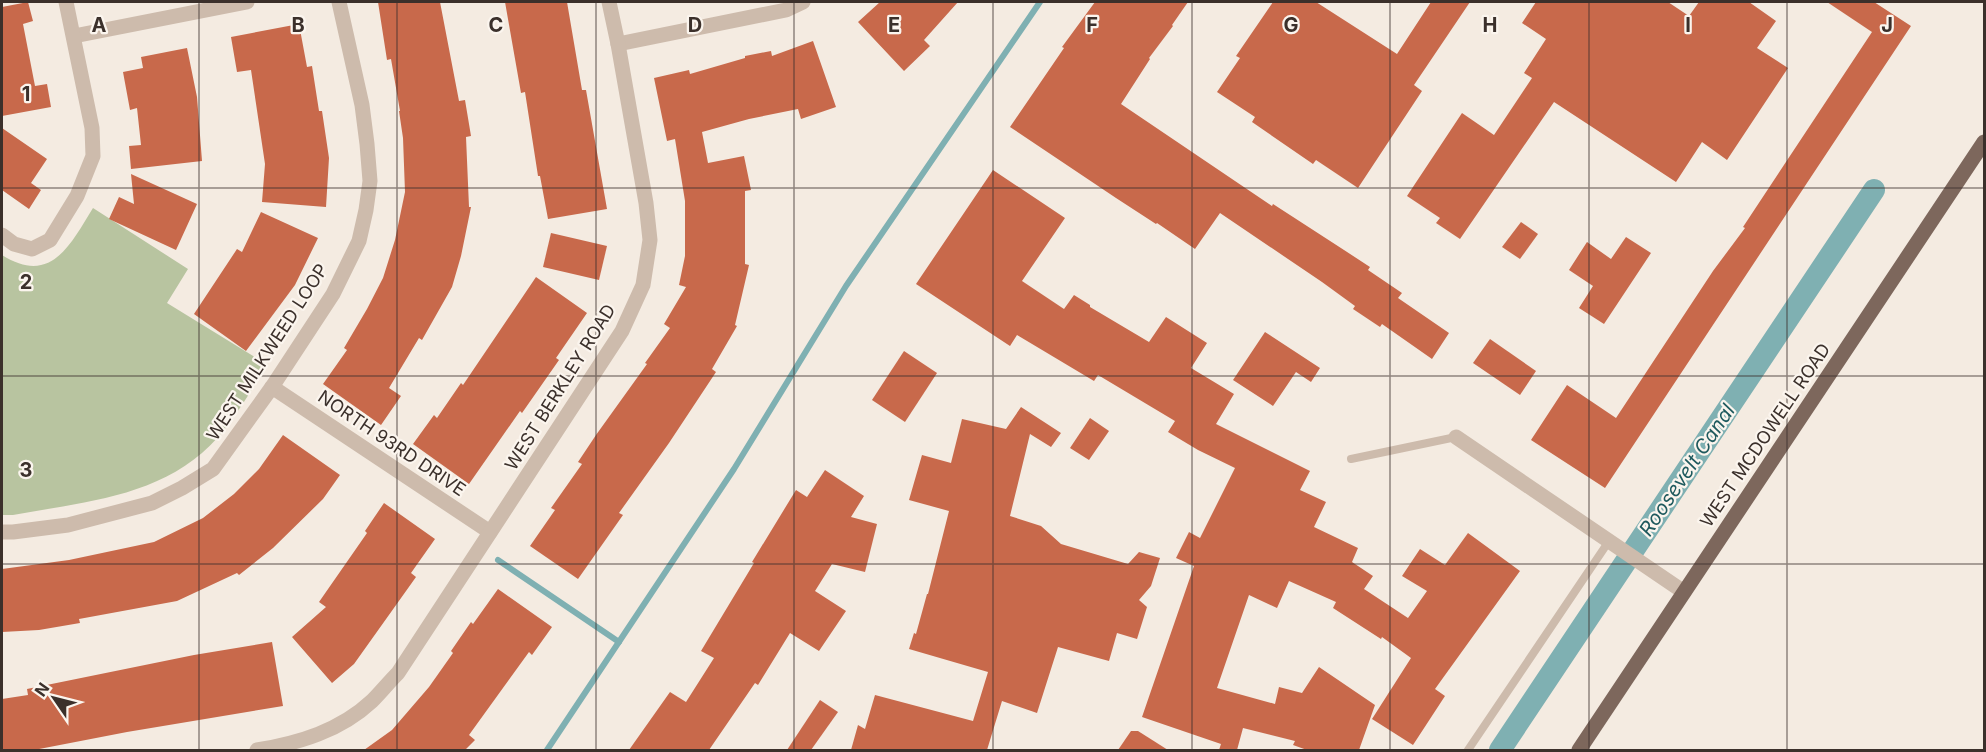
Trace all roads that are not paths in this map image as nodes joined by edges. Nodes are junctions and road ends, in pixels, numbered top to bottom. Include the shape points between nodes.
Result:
1 (66, 2) edge
2 (247, 2) edge
3 (339, 2) edge
4 (609, 2) edge
5 (803, 2) edge
6 (74, 36) junction
7 (618, 44) junction
8 (1984, 142) edge
9 (2, 235) edge
10 (272, 387) junction
11 (1456, 437) joint
12 (1351, 459) dead end
13 (2, 532) edge
14 (490, 532) junction
15 (1612, 543) junction
16 (1684, 592) junction
17 (257, 750) edge
18 (1468, 750) edge
19 (1579, 750) edge

1 - 6 street
2 - 6 street
3 - 10 street, WEST MILKWEED LOOP via 368,144 370,182 366,210 359,241 333,294
4 - 7 street, WEST BERKLEY ROAD
5 - 7 street via 786,10
6 - 9 street via 92,128 93,156 77,196 50,240 32,249 14,244
7 - 14 street, WEST BERKLEY ROAD via 650,240 643,285 622,331
8 - 16 main road, WEST MCDOWELL ROAD
10 - 13 street, WEST MILKWEED LOOP via 213,469 182,488 152,504 68,525
10 - 14 street, NORTH 93RD DRIVE
11 - 12 lane
11 - 15 street
14 - 17 street, WEST BERKLEY ROAD via 398,673 372,702 317,735
15 - 16 street
15 - 18 lane
16 - 19 main road, WEST MCDOWELL ROAD

